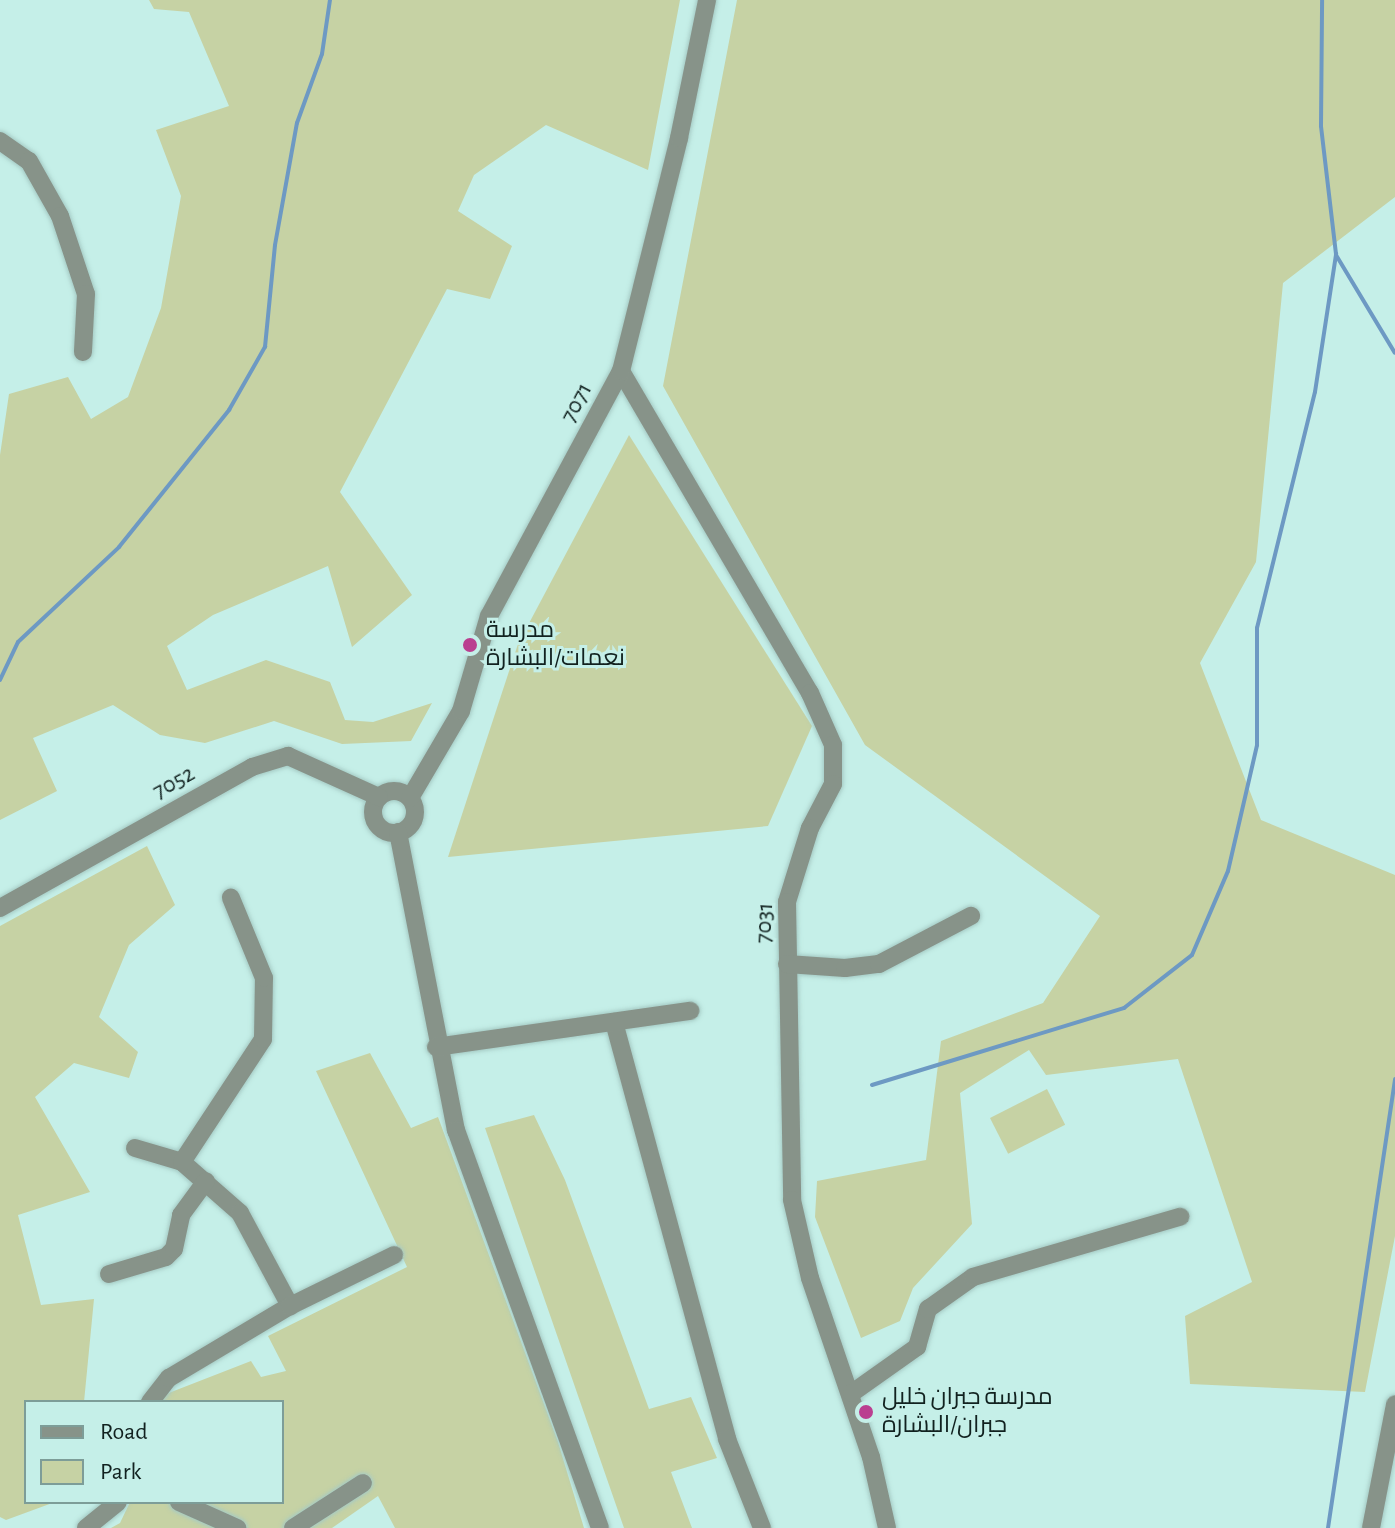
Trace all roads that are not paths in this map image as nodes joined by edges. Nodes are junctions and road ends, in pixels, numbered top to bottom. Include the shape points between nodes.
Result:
1 (707, 0) edge
2 (0, 141) edge
3 (83, 352) dead end
4 (621, 371) junction
5 (379, 797) junction
6 (410, 798) junction
7 (398, 832) junction
8 (231, 898) dead end
9 (0, 908) edge
10 (971, 916) dead end
11 (787, 964) junction
12 (690, 1011) dead end
13 (614, 1022) junction
14 (436, 1047) junction
15 (135, 1148) dead end
16 (182, 1162) junction
17 (206, 1181) junction
18 (1180, 1217) dead end
19 (394, 1255) dead end
20 (109, 1274) dead end
21 (290, 1306) junction
22 (852, 1393) junction
23 (152, 1400) edge
24 (1395, 1404) edge
25 (363, 1483) dead end
26 (116, 1504) edge
27 (183, 1504) edge
28 (86, 1528) edge
29 (237, 1528) edge
30 (293, 1528) edge
31 (600, 1528) edge
32 (762, 1528) edge
33 (887, 1528) edge
34 (1371, 1528) edge

1 - 4 street, 7071
2 - 3 street via 29,161 60,216 86,294
4 - 6 street, 7071 via 489,616 461,711
4 - 11 street, 7031 via 810,693 833,745 833,784 810,828 787,902
5 - 6 street via 395,791
5 - 7 street via 373,810 376,822
5 - 9 street, 7052 via 288,756 252,767
6 - 7 street via 414,817
7 - 14 street
8 - 16 street via 264,978 263,1039
10 - 11 street via 879,964
11 - 22 street, 7031 via 792,1200 810,1278
12 - 13 street
13 - 14 street
13 - 32 street via 727,1439
14 - 31 street via 456,1130
15 - 16 street
16 - 17 street
17 - 20 street via 181,1215 174,1249 166,1257
17 - 21 street via 240,1213
18 - 22 street via 973,1277 928,1309 917,1347
19 - 21 street
21 - 23 street via 169,1378
22 - 33 street, 7031
24 - 34 street
25 - 30 street
26 - 28 street
27 - 29 street

